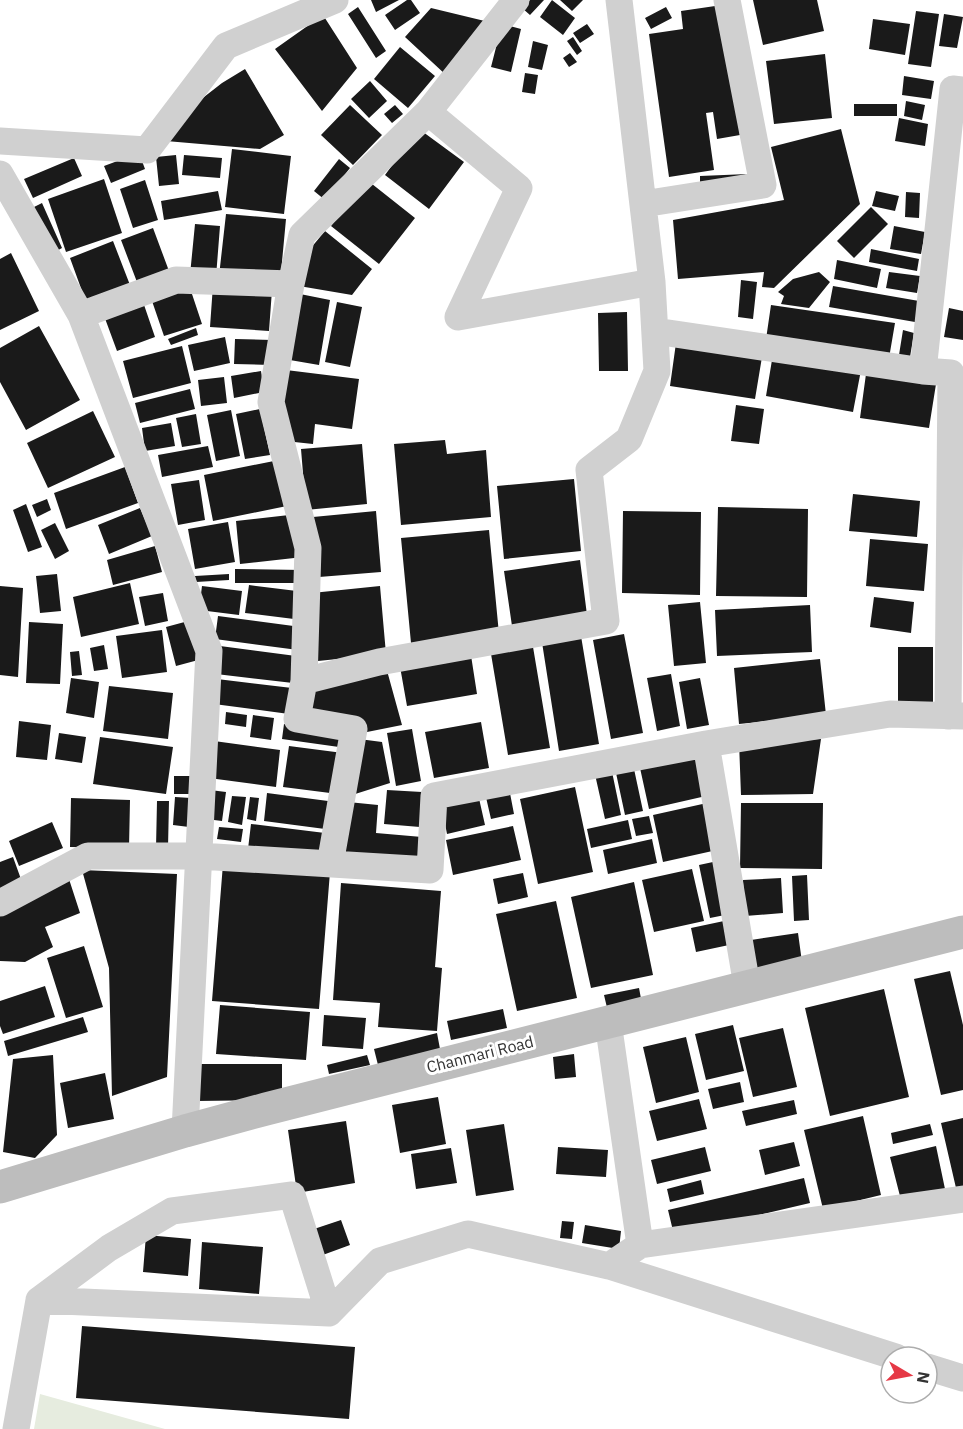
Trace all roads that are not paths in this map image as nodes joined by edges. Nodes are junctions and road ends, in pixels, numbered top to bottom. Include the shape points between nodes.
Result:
1 (334, 0) edge
2 (516, 0) edge
3 (619, 0) edge
4 (727, 0) edge
5 (963, 90) edge
6 (428, 112) junction
7 (0, 141) edge
8 (0, 174) edge
9 (643, 204) junction
10 (652, 282) junction
11 (291, 284) junction
12 (81, 315) junction
13 (655, 331) junction
14 (923, 371) junction
15 (304, 681) junction
16 (955, 716) edge
17 (706, 744) junction
18 (199, 856) junction
19 (330, 864) junction
20 (0, 903) edge
21 (963, 932) edge
22 (747, 986) junction
23 (608, 1022) junction
24 (185, 1131) junction
25 (0, 1187) edge
26 (963, 1199) edge
27 (640, 1245) junction
28 (609, 1266) junction
29 (39, 1300) junction
30 (329, 1313) junction
31 (879, 1352) edge
32 (939, 1371) edge
33 (963, 1378) edge
34 (16, 1429) edge

1 - 7 street via 226,46 147,150
2 - 6 street
3 - 9 street
4 - 9 street via 763,185
5 - 14 street via 953,89
6 - 10 street via 519,188 458,317
6 - 11 street via 302,235
8 - 12 street
9 - 10 street
10 - 13 street
11 - 12 street via 176,280
11 - 15 street via 271,402 308,548
12 - 18 street via 209,651
13 - 14 street
13 - 15 street via 657,371 629,439 589,470 606,621 379,662
14 - 16 street via 951,373
15 - 19 street via 297,719 354,729
16 - 17 street via 890,714
17 - 19 street via 434,796 430,870
17 - 22 street
18 - 19 street
18 - 20 street via 88,856
18 - 24 street
21 - 22 street, Chanmari Road
22 - 23 street, Chanmari Road
23 - 24 street, Chanmari Road
23 - 27 street
24 - 25 street, Chanmari Road
26 - 27 street
27 - 28 street
28 - 30 street via 468,1234 380,1260
28 - 31 street
29 - 30 street
29 - 30 street via 109,1248 172,1211 292,1195
29 - 34 street
32 - 33 street

